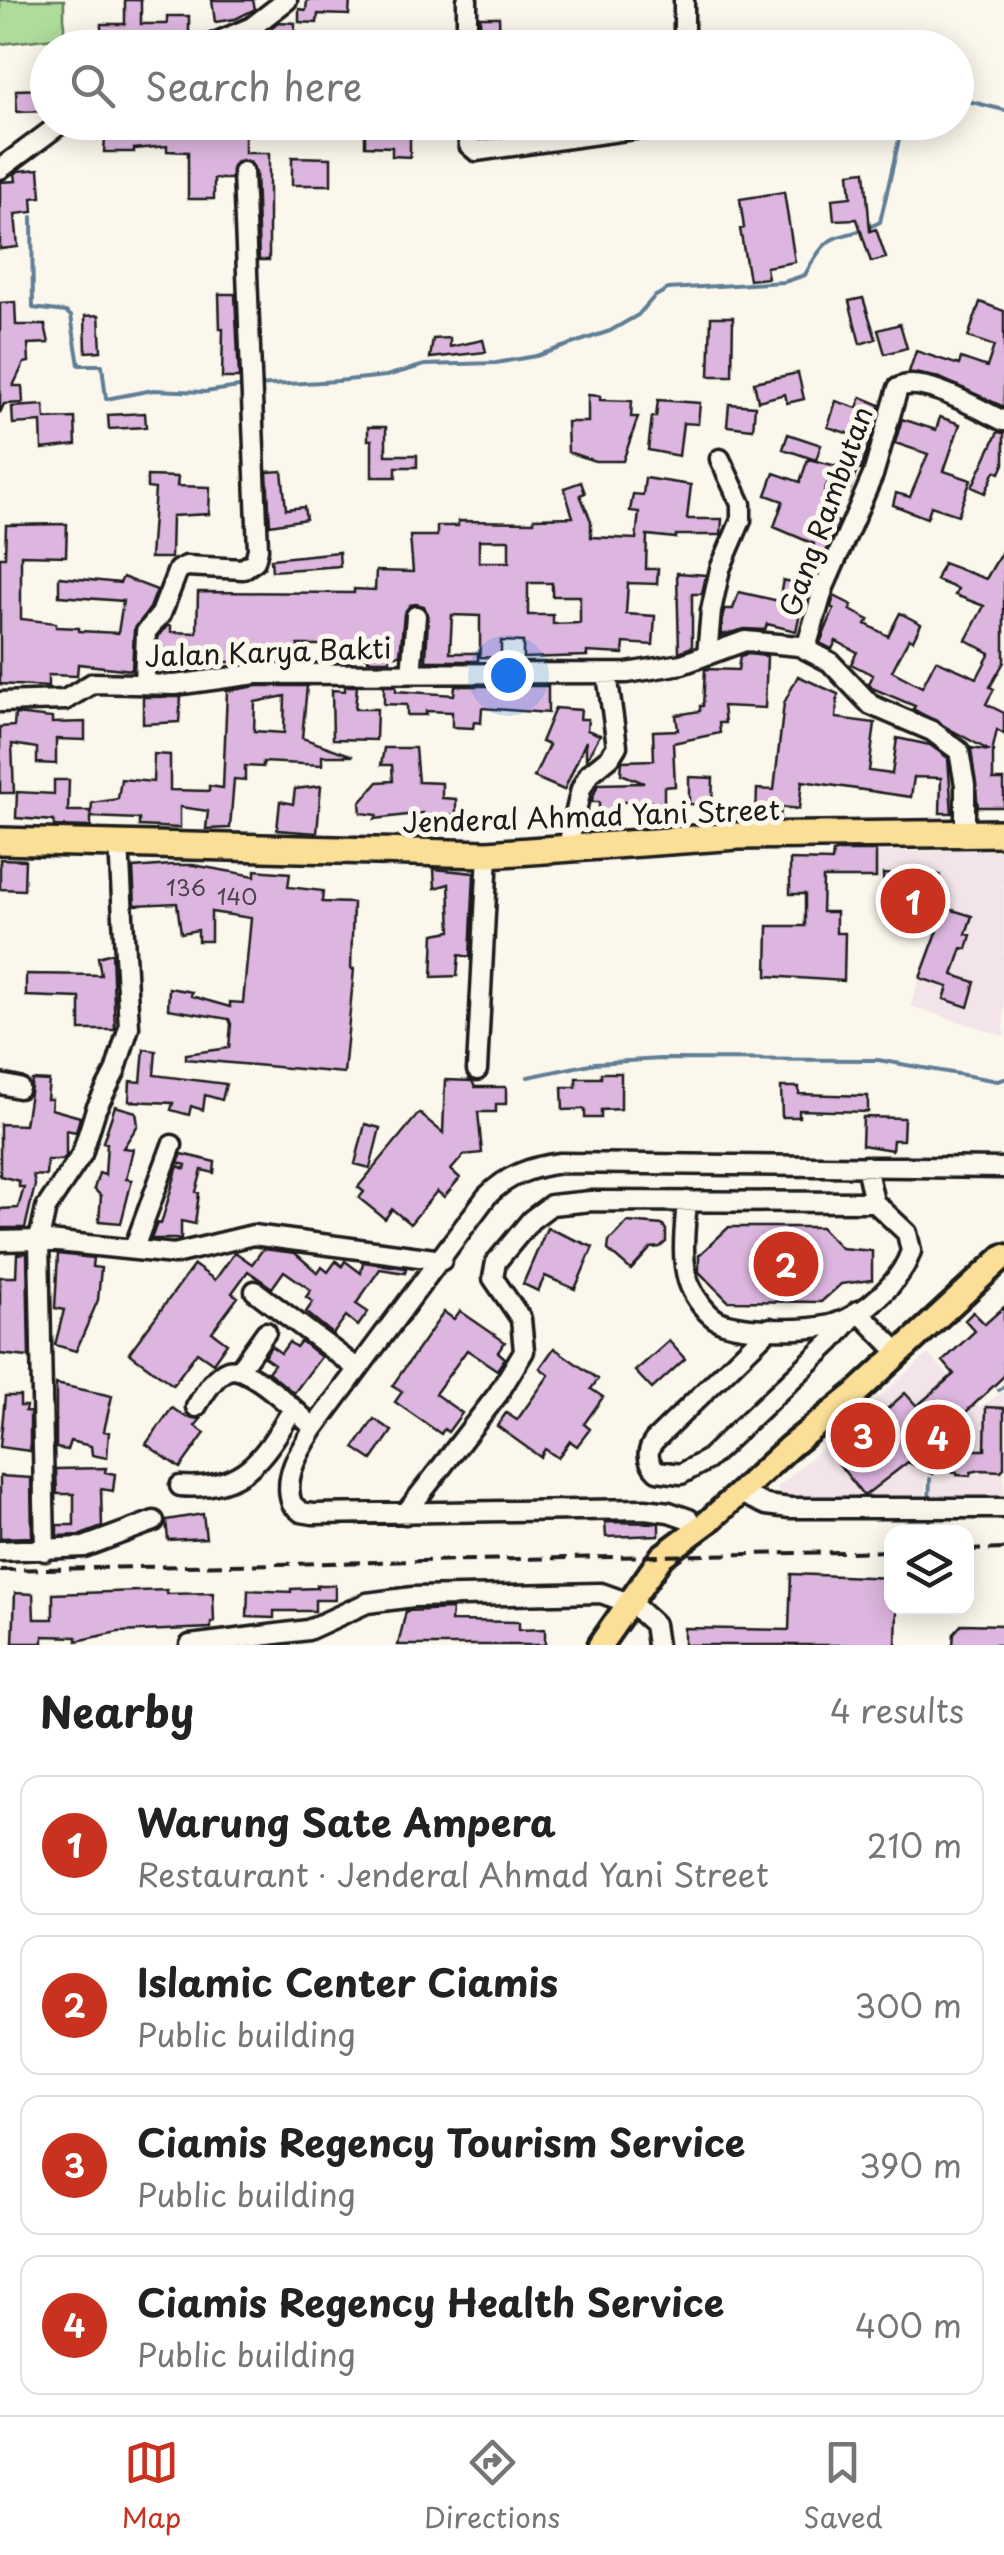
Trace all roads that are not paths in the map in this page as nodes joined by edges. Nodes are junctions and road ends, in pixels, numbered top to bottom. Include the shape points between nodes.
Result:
1 (287, 0) edge
2 (466, 0) edge
3 (684, 0) edge
4 (245, 30) edge
5 (467, 30) edge
6 (684, 30) edge
7 (39, 140) edge
8 (469, 140) edge
9 (555, 140) edge
10 (0, 169) edge
11 (244, 172) dead end
12 (1004, 420) edge
13 (720, 459) dead end
14 (416, 616) dead end
15 (806, 648) junction
16 (707, 655) junction
17 (412, 674) junction
18 (607, 674) junction
19 (144, 684) junction
20 (0, 702) edge
21 (965, 833) junction
22 (1004, 833) edge
23 (0, 842) edge
24 (120, 844) junction
25 (568, 850) junction
26 (488, 854) junction
27 (477, 1070) dead end
28 (0, 1084) edge
29 (20, 1088) dead end
30 (172, 1145) dead end
31 (866, 1166) junction
32 (1004, 1168) edge
33 (687, 1201) junction
34 (874, 1202) junction
35 (40, 1240) junction
36 (0, 1241) edge
37 (134, 1248) junction
38 (1004, 1256) edge
39 (442, 1260) junction
40 (255, 1290) dead end
41 (858, 1311) junction
42 (770, 1328) junction
43 (266, 1332) dead end
44 (900, 1354) junction
45 (358, 1369) junction
46 (239, 1370) junction
47 (196, 1407) dead end
48 (293, 1409) junction
49 (314, 1428) junction
50 (180, 1486) dead end
51 (740, 1492) junction
52 (1004, 1508) edge
53 (406, 1514) junction
54 (154, 1521) dead end
55 (694, 1530) junction
56 (45, 1550) junction
57 (0, 1552) edge
58 (632, 1604) junction
59 (190, 1645) edge
60 (600, 1645) edge
61 (657, 1645) edge

1 - 4 street
2 - 5 street
3 - 6 street
7 - 10 street
8 - 9 street via 476,151
11 - 19 street via 258,550 251,567 178,570 146,632
12 - 15 street, Gang Rambutan via 926,386 898,388 873,474
13 - 16 street via 742,504 741,520 720,569
14 - 17 street
15 - 16 street, Jalan Karya Bakti via 753,640
15 - 21 street, Jalan Karya Bakti via 846,676 872,706 932,731 959,751
16 - 18 street, Jalan Karya Bakti
17 - 18 street, Jalan Karya Bakti
17 - 19 street, Jalan Karya Bakti via 256,674
18 - 25 street via 618,742 581,790
19 - 20 street, Jalan Karya Bakti via 93,682 68,699
21 - 22 highway, Jenderal Ahmad Yani Street
21 - 25 highway, Jenderal Ahmad Yani Street via 738,836
23 - 24 highway, Jenderal Ahmad Yani Street
24 - 26 highway, Jenderal Ahmad Yani Street
24 - 35 street via 129,1028 82,1154 42,1216
25 - 26 highway, Jenderal Ahmad Yani Street
26 - 27 street
28 - 29 street
30 - 37 street
31 - 32 street
31 - 34 street
31 - 39 street via 544,1165 498,1184
33 - 34 street
33 - 42 street via 685,1262 697,1298 720,1322
33 - 53 street via 551,1205 532,1220 496,1262 494,1278 521,1320 524,1351
34 - 41 street via 907,1233 911,1251 887,1288
35 - 36 street
35 - 37 street
35 - 56 street
37 - 39 street via 180,1253 253,1234
38 - 44 main road
39 - 45 street
40 - 45 street
41 - 42 street via 833,1324
41 - 42 street via 707,1460 681,1474 657,1472 648,1458 650,1446
41 - 44 street
43 - 46 street
44 - 51 main road
45 - 49 street
46 - 47 street via 220,1375
46 - 48 street
48 - 49 street
48 - 50 street via 243,1475 219,1485
49 - 53 street via 290,1477 296,1508 313,1514
51 - 52 street via 782,1508
51 - 55 main road
53 - 55 street via 645,1510 680,1514
54 - 56 street via 84,1548
55 - 58 main road via 662,1556
56 - 57 street
58 - 59 street via 601,1594 413,1597 368,1603 308,1630
58 - 60 main road
58 - 61 street via 654,1624

